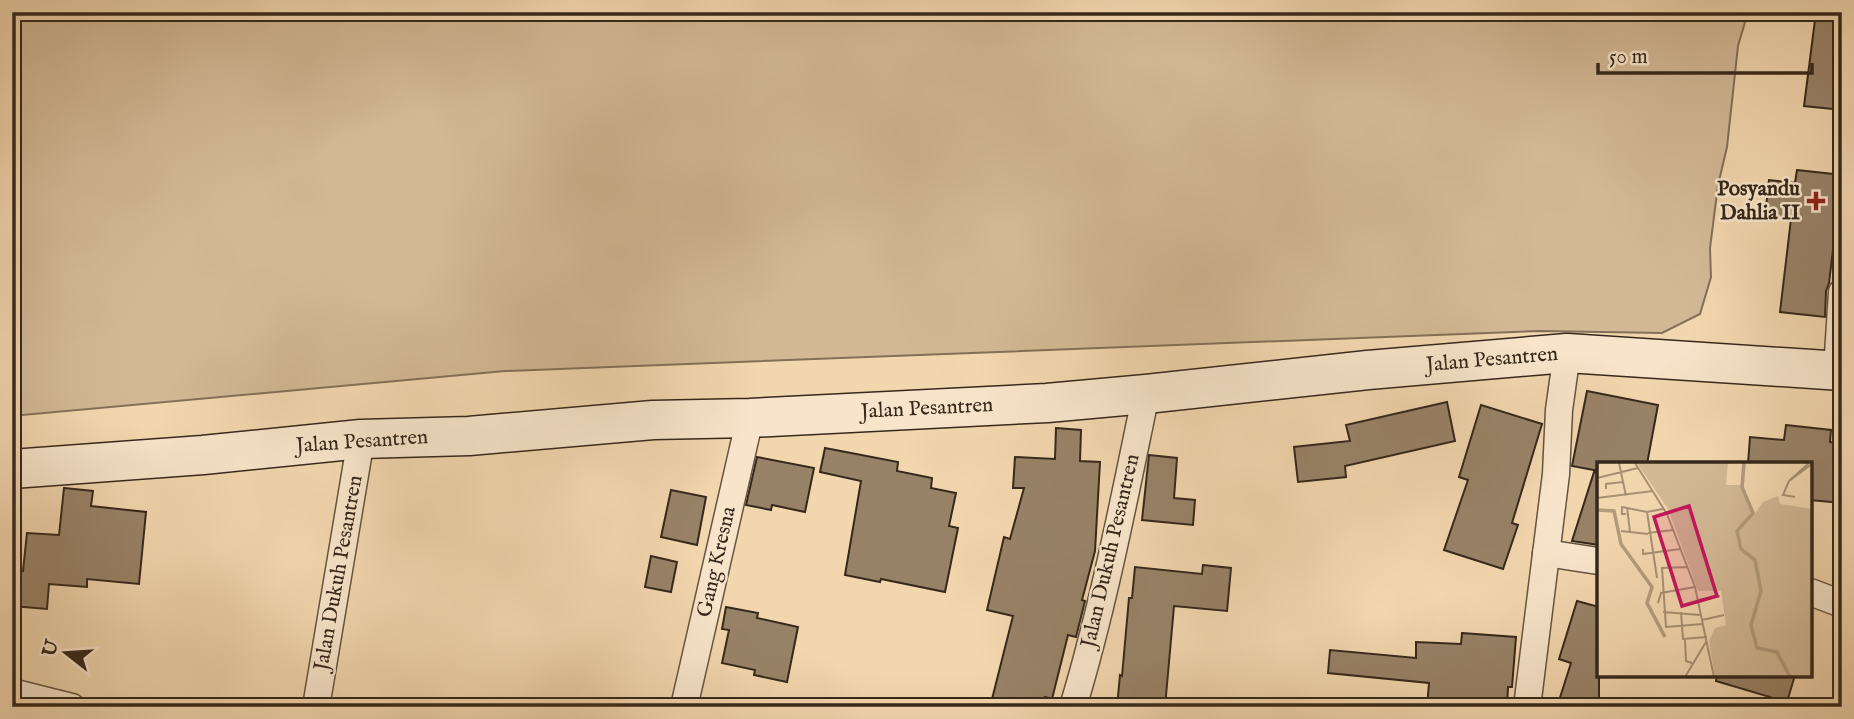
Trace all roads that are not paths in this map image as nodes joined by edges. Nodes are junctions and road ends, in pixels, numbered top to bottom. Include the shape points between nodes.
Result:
1 (1842, 292) edge
2 (1567, 353) junction
3 (1839, 370) edge
4 (1146, 394) junction
5 (750, 418) junction
6 (362, 439) junction
7 (12, 469) edge
8 (1546, 553) junction
9 (1597, 561) edge
10 (1812, 593) edge
11 (1842, 604) edge
12 (12, 692) edge
13 (72, 707) edge
14 (316, 707) edge
15 (684, 707) edge
16 (1073, 707) edge
17 (1527, 707) edge

1 - 3 street
2 - 3 main road, Jalan Pesantren
2 - 4 main road, Jalan Pesantren
2 - 8 street
4 - 5 main road, Jalan Pesantren
4 - 16 street, Jalan Dukuh Pesantren via 1114,548
5 - 6 main road, Jalan Pesantren
5 - 15 street, Gang Kresna
6 - 7 main road, Jalan Pesantren
6 - 14 street, Jalan Dukuh Pesantren
8 - 9 street
8 - 17 street
10 - 11 street
12 - 13 street

